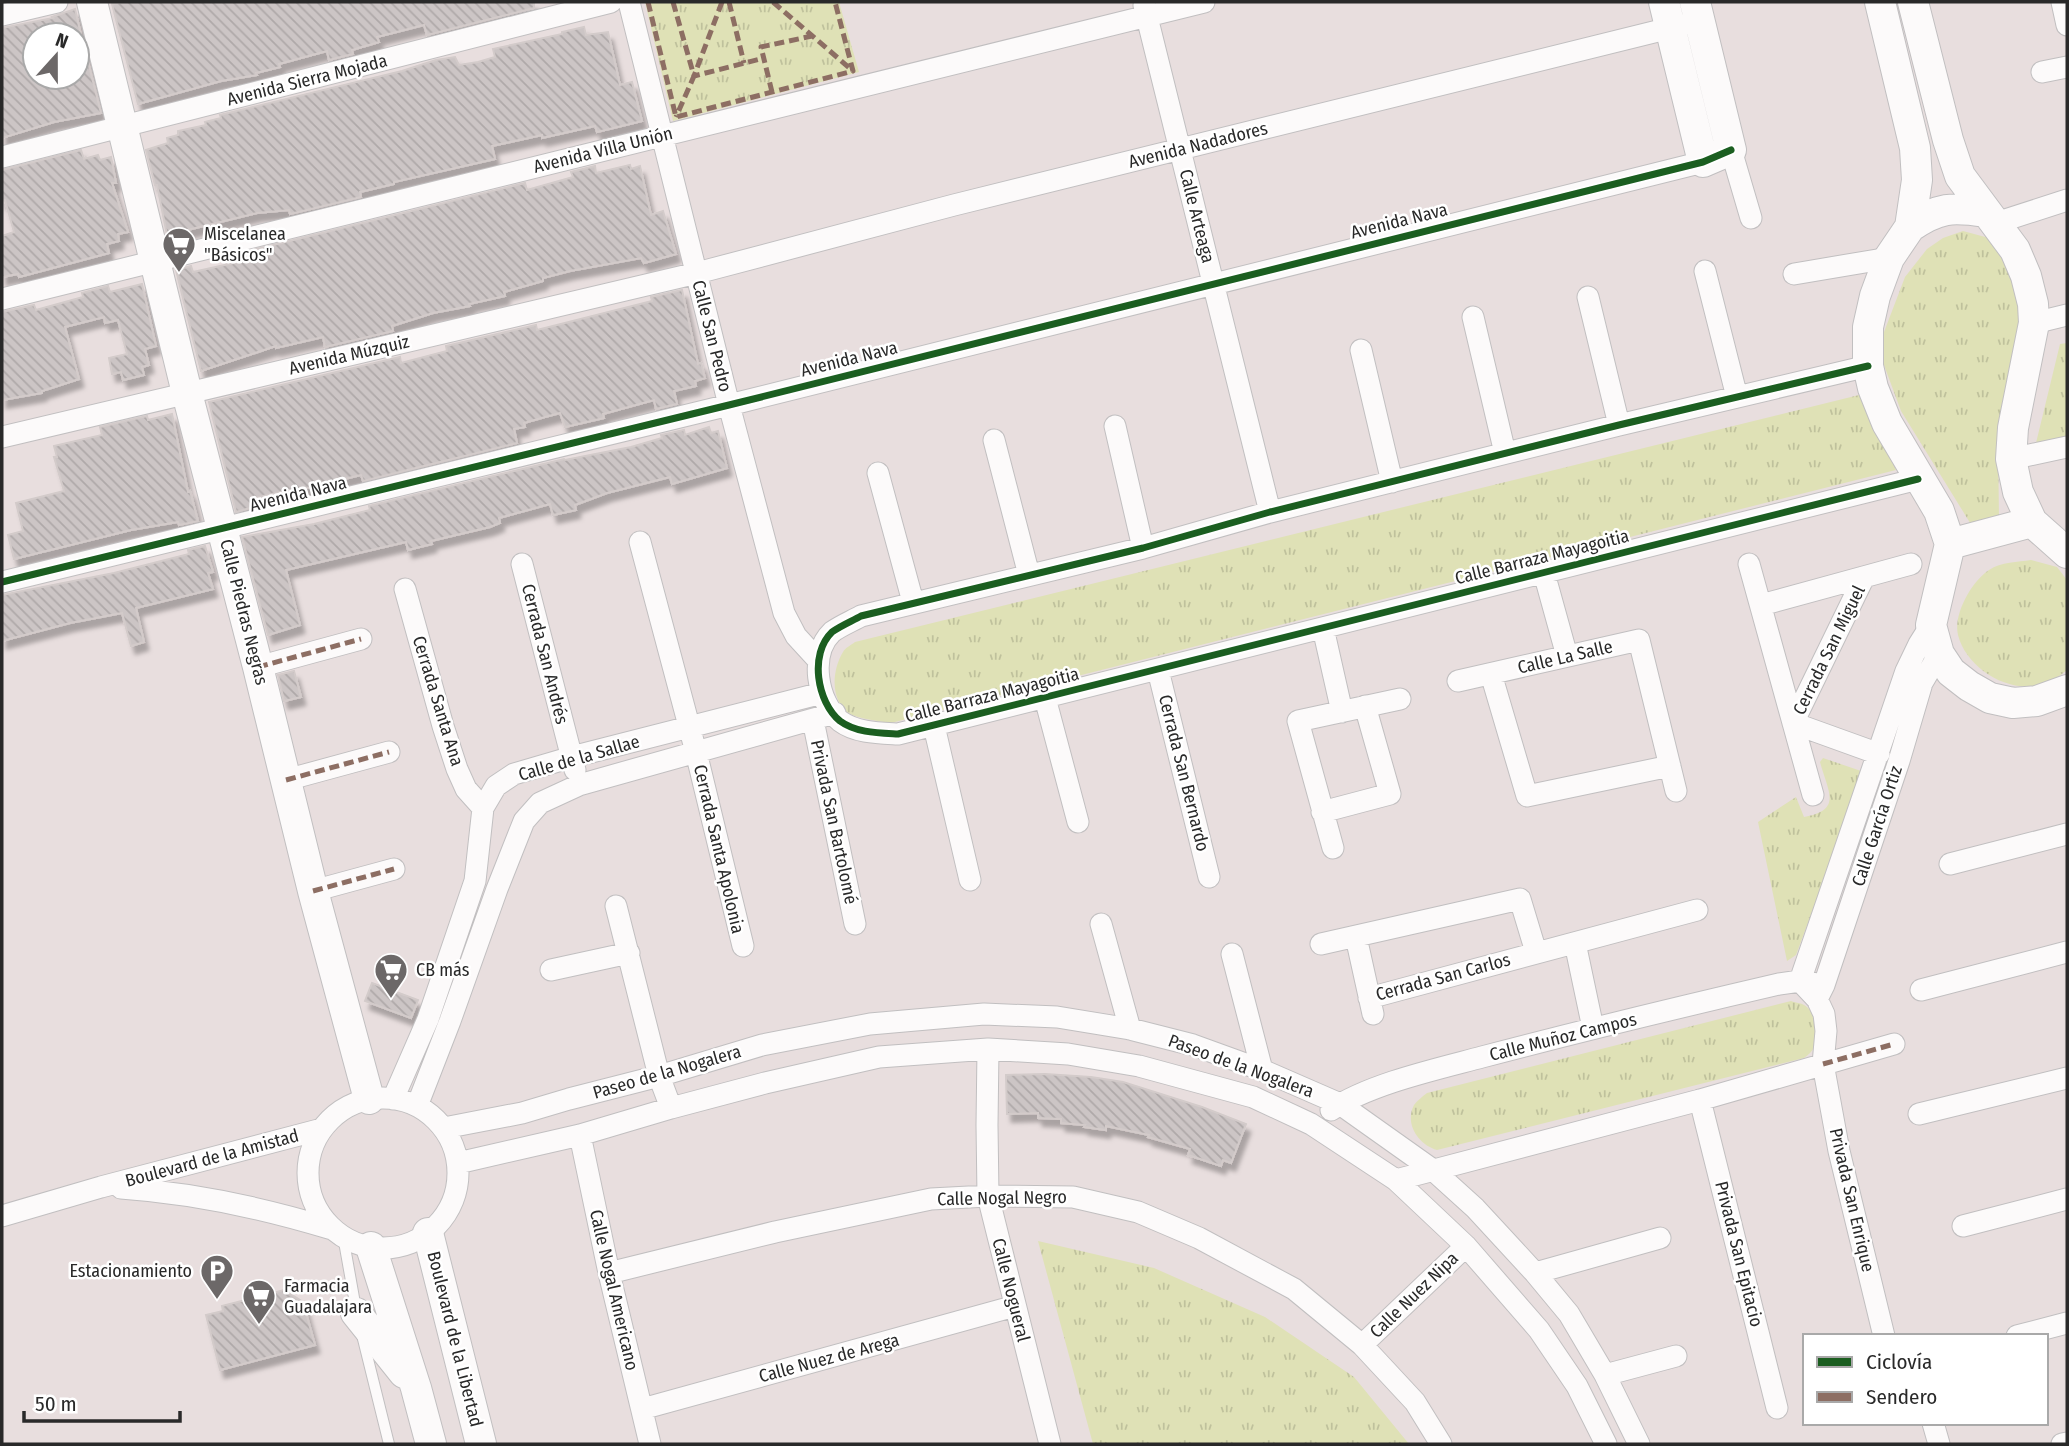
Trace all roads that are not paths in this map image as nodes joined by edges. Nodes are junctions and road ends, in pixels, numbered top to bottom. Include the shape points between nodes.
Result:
1 (57, 2) edge
2 (92, 2) edge
3 (611, 2) edge
4 (629, 2) edge
5 (1204, 2) edge
6 (1880, 2) edge
7 (1913, 2) edge
8 (2062, 2) edge
9 (1145, 9) edge
10 (1697, 11) edge
11 (2, 15) edge
12 (1667, 15) edge
13 (2067, 24) edge
14 (2067, 67) edge
15 (2042, 72) dead end
16 (122, 127) junction
17 (662, 135) junction
18 (1180, 149) junction
19 (1731, 150) junction
20 (2, 157) edge
21 (1703, 162) junction
22 (2067, 200) edge
23 (1751, 218) dead end
24 (1991, 218) junction
25 (1910, 227) junction
26 (1889, 258) junction
27 (155, 262) junction
28 (1704, 271) dead end
29 (697, 274) junction
30 (1794, 274) dead end
31 (1214, 284) junction
32 (1588, 297) dead end
33 (2, 299) edge
34 (2067, 315) edge
35 (1473, 317) dead end
36 (2034, 323) junction
37 (1361, 350) dead end
38 (1868, 366) junction
39 (187, 393) junction
40 (1737, 397) junction
41 (729, 405) junction
42 (1619, 425) junction
43 (1115, 426) dead end
44 (2, 437) edge
45 (994, 440) dead end
46 (2067, 447) edge
47 (1505, 453) junction
48 (2011, 459) junction
49 (878, 473) dead end
50 (1918, 479) junction
51 (1392, 482) junction
52 (1270, 512) junction
53 (2032, 522) junction
54 (222, 529) junction
55 (640, 542) dead end
56 (1950, 544) junction
57 (1143, 548) junction
58 (2067, 553) edge
59 (522, 564) dead end
60 (1749, 564) dead end
61 (1912, 564) dead end
62 (1544, 573) junction
63 (1028, 575) junction
64 (1864, 577) junction
65 (2, 582) edge
66 (405, 589) dead end
67 (913, 602) junction
68 (1761, 605) junction
69 (1931, 625) junction
70 (1323, 628) junction
71 (360, 639) dead end
72 (1939, 654) junction
73 (1567, 656) junction
74 (818, 660) junction
75 (258, 667) junction
76 (1158, 670) junction
77 (1491, 674) junction
78 (1458, 681) dead end
79 (2067, 690) edge
80 (822, 693) junction
81 (1045, 698) junction
82 (1400, 699) dead end
83 (1365, 706) junction
84 (1342, 712) junction
85 (835, 713) junction
86 (813, 720) junction
87 (1793, 723) junction
88 (934, 726) junction
89 (690, 727) junction
90 (389, 752) dead end
91 (696, 752) junction
92 (1879, 754) junction
93 (572, 757) junction
94 (1670, 766) junction
95 (286, 780) junction
96 (579, 785) junction
97 (1676, 791) dead end
98 (1813, 795) dead end
99 (483, 808) junction
100 (1322, 812) junction
101 (1078, 822) dead end
102 (2067, 834) edge
103 (1333, 848) dead end
104 (1950, 864) dead end
105 (394, 869) dead end
106 (1209, 877) dead end
107 (970, 880) dead end
108 (475, 881) junction
109 (497, 889) junction
110 (313, 891) junction
111 (616, 906) dead end
112 (1698, 910) dead end
113 (855, 924) dead end
114 (1101, 924) dead end
115 (1356, 937) junction
116 (1575, 943) junction
117 (1321, 944) dead end
118 (743, 946) dead end
119 (2067, 952) edge
120 (629, 953) junction
121 (1536, 953) junction
122 (1233, 954) dead end
123 (551, 970) dead end
124 (1800, 981) junction
125 (1921, 990) dead end
126 (1821, 992) junction
127 (1594, 1028) junction
128 (1130, 1029) junction
129 (1894, 1044) dead end
130 (988, 1049) junction
131 (1823, 1063) junction
132 (1262, 1070) junction
133 (659, 1076) junction
134 (2067, 1078) edge
135 (381, 1099) junction
136 (1700, 1101) junction
137 (1340, 1104) junction
138 (416, 1106) junction
139 (671, 1108) junction
140 (1919, 1114) dead end
141 (1311, 1124) junction
142 (443, 1128) junction
143 (322, 1129) junction
144 (580, 1135) junction
145 (458, 1163) junction
146 (1433, 1170) junction
147 (1396, 1180) junction
148 (101, 1187) junction
149 (988, 1196) junction
150 (2067, 1199) edge
151 (2, 1216) edge
152 (1963, 1226) dead end
153 (337, 1233) junction
154 (428, 1233) junction
155 (1660, 1238) dead end
156 (1466, 1246) junction
157 (371, 1247) junction
158 (609, 1273) junction
159 (1535, 1273) junction
160 (1015, 1306) junction
161 (356, 1313) junction
162 (2067, 1322) edge
163 (1884, 1334) edge
164 (2024, 1334) edge
165 (1362, 1345) junction
166 (1676, 1356) dead end
167 (1605, 1374) junction
168 (416, 1388) junction
169 (1777, 1408) dead end
170 (642, 1409) junction
171 (1934, 1425) edge
172 (1043, 1443) edge
173 (2067, 1443) edge
174 (388, 1444) edge
175 (431, 1444) edge
176 (481, 1444) edge
177 (650, 1444) edge
178 (1441, 1444) edge
179 (1606, 1444) edge
180 (1639, 1444) edge
181 (1939, 1444) edge
182 (2062, 1444) edge

1 - 11 street
2 - 16 street, Calle Piedras Negras
3 - 16 street, Avenida Sierra Mojada
4 - 17 street, Calle San Pedro
5 - 9 street, Avenida Villa Unión
6 - 25 street via 1914,148 1917,180
7 - 24 street via 1960,176
8 - 13 street
9 - 17 street, Avenida Villa Unión
9 - 18 street, Calle Arteaga
10 - 12 street, Avenida Nadadores
10 - 19 street
12 - 18 street, Avenida Nadadores
12 - 21 street
14 - 15 street
16 - 20 street, Avenida Sierra Mojada
16 - 27 street, Calle Piedras Negras
17 - 27 street, Avenida Villa Unión
17 - 29 street, Calle San Pedro
18 - 29 street, Avenida Nadadores
18 - 31 street, Calle Arteaga
19 - 21 street
19 - 23 street
21 - 31 street, Avenida Nava
22 - 24 street
24 - 25 street via 1963,209 1946,210 1928,214
24 - 36 street via 2015,250 2026,276
25 - 26 street
26 - 30 street
26 - 38 street via 1868,327
27 - 33 street, Avenida Villa Unión
27 - 39 street, Calle Piedras Negras
28 - 40 street
29 - 39 street, Avenida Múzquiz
29 - 41 street, Calle San Pedro
31 - 41 street, Avenida Nava
31 - 52 street, Calle Arteaga
32 - 42 street
34 - 36 street
35 - 47 street
36 - 48 street
37 - 51 street
38 - 40 street
38 - 50 street via 1887,423
39 - 44 street, Avenida Múzquiz
39 - 54 street, Calle Piedras Negras
40 - 42 street
41 - 54 street, Avenida Nava
41 - 74 street, Calle San Pedro via 784,613 796,636
42 - 47 street
43 - 57 street
45 - 63 street
46 - 48 street
47 - 51 street
48 - 53 street via 2018,492
49 - 67 street
50 - 56 street via 1939,512
50 - 62 street, Calle Barraza Mayagoitia
51 - 52 street
52 - 57 street
53 - 56 street
53 - 58 street
54 - 65 street, Avenida Nava
54 - 75 street, Calle Piedras Negras
55 - 89 street, Cerrada Santa Apolonia
56 - 69 street
57 - 63 street
59 - 93 street, Cerrada San Andrés
60 - 68 street, Cerrada San Miguel
61 - 64 street, Cerrada San Miguel
62 - 70 street, Calle Barraza Mayagoitia
62 - 73 street
63 - 67 street
64 - 68 street, Cerrada San Miguel
64 - 87 street, Cerrada San Miguel
66 - 99 street, Cerrada Santa Ana via 457,769 466,789
67 - 74 street via 860,616 832,632
68 - 87 street, Cerrada San Miguel
69 - 72 street
69 - 92 street, Calle García Ortiz via 1906,671
70 - 76 street, Calle Barraza Mayagoitia
70 - 84 street
71 - 75 street
72 - 79 street via 1951,673 1990,698 2013,703 2037,701
72 - 126 street, Calle García Ortiz via 1922,683
73 - 77 street, Calle La Salle
73 - 94 street, Calle La Salle via 1639,640
74 - 80 street, Calle Barraza Mayagoitia
75 - 95 street, Calle Piedras Negras
76 - 81 street, Calle Barraza Mayagoitia
76 - 106 street, Cerrada San Bernardo
77 - 78 street, Calle La Salle
77 - 94 street via 1527,796
80 - 85 street, Calle Barraza Mayagoitia
80 - 89 street, Calle de la Sallae
81 - 88 street, Calle Barraza Mayagoitia
81 - 101 street
82 - 83 street
83 - 84 street
83 - 100 street via 1390,794
84 - 100 street via 1298,721
85 - 86 street, Calle de la Sallae
85 - 88 street, Calle Barraza Mayagoitia via 864,731 898,734
86 - 91 street, Calle de la Sallae
86 - 113 street, Privada San Bartolomé
87 - 92 street, Calle García Ortiz
87 - 98 street, Cerrada San Miguel
88 - 107 street
89 - 91 street, Cerrada Santa Apolonia
89 - 93 street, Calle de la Sallae
90 - 95 street
91 - 96 street, Calle de la Sallae
91 - 118 street, Cerrada Santa Apolonia
92 - 124 street, Calle García Ortiz
93 - 96 street, Cerrada San Andrés
93 - 99 street, Calle de la Sallae via 514,774 496,786
94 - 97 street
95 - 110 street, Calle Piedras Negras
96 - 109 street, Calle de la Sallae via 540,803 524,821
99 - 108 street
100 - 103 street
102 - 104 street
105 - 110 street
108 - 109 street
108 - 135 street via 428,1019
109 - 138 street, Calle de la Sallae
110 - 135 street, Calle Piedras Negras
111 - 120 street
112 - 116 street, Cerrada San Carlos
114 - 128 street
115 - 117 street
115 - 121 street via 1520,899
115 - 121 street, Cerrada San Carlos via 1371,1006
116 - 121 street, Cerrada San Carlos
116 - 127 street
119 - 125 street
120 - 123 street
120 - 133 street
122 - 132 street
124 - 126 street, Calle Muñoz Campos
124 - 127 street, Calle Muñoz Campos
126 - 131 street via 1826,1031
127 - 137 street, Calle Muñoz Campos via 1395,1082
128 - 132 street, Paseo de la Nogalera via 1194,1045
128 - 133 street, Paseo de la Nogalera via 1057,1017 984,1014 870,1024 762,1045
129 - 131 street
130 - 139 street, Paseo de la Nogalera via 879,1057
130 - 141 street, Paseo de la Nogalera via 1068,1054 1139,1066 1253,1097
130 - 149 street, Calle Nogueral
131 - 136 street
131 - 163 street, Privada San Enrique via 1839,1151
132 - 137 street, Paseo de la Nogalera
133 - 139 street
133 - 142 street, Paseo de la Nogalera via 522,1113
134 - 140 street
135 - 138 street
135 - 143 street via 351,1105
136 - 146 street
136 - 169 street, Privada San Epitacio
137 - 141 street, Calle Muñoz Campos
137 - 146 street, Paseo de la Nogalera
138 - 142 street
139 - 144 street, Paseo de la Nogalera
141 - 147 street, Paseo de la Nogalera
142 - 145 street
143 - 148 street, Boulevard de la Amistad
143 - 153 street via 312,1148 310,1192 318,1212
144 - 145 street, Paseo de la Nogalera
144 - 158 street, Calle Nogal Americano
145 - 154 street via 456,1195 440,1223
146 - 147 street
146 - 159 street, Paseo de la Nogalera
147 - 156 street, Paseo de la Nogalera
148 - 151 street, Boulevard de la Amistad
148 - 153 street, Boulevard de la Amistad via 218,1199
149 - 158 street, Calle Nogal Negro via 931,1199
149 - 160 street, Calle Nogueral
149 - 165 street, Calle Nogal Negro via 1073,1197 1138,1212 1199,1238 1294,1289
150 - 152 street
153 - 157 street
153 - 161 lane
154 - 157 street via 401,1246
154 - 176 street, Boulevard de la Libertad
155 - 159 street
156 - 165 street, Calle Nuez Nipa
156 - 179 street, Paseo de la Nogalera via 1539,1330 1577,1387
157 - 168 street
158 - 170 street, Calle Nogal Americano
159 - 167 street, Paseo de la Nogalera via 1569,1314
160 - 170 street, Calle Nuez de Arega
160 - 172 street, Calle Nogueral
161 - 168 street
161 - 174 lane
162 - 164 street
165 - 178 street, Calle Nogal Negro via 1415,1402
166 - 167 street
167 - 180 street, Paseo de la Nogalera
168 - 175 street
170 - 177 street, Calle Nogal Americano
171 - 181 street
173 - 182 street

